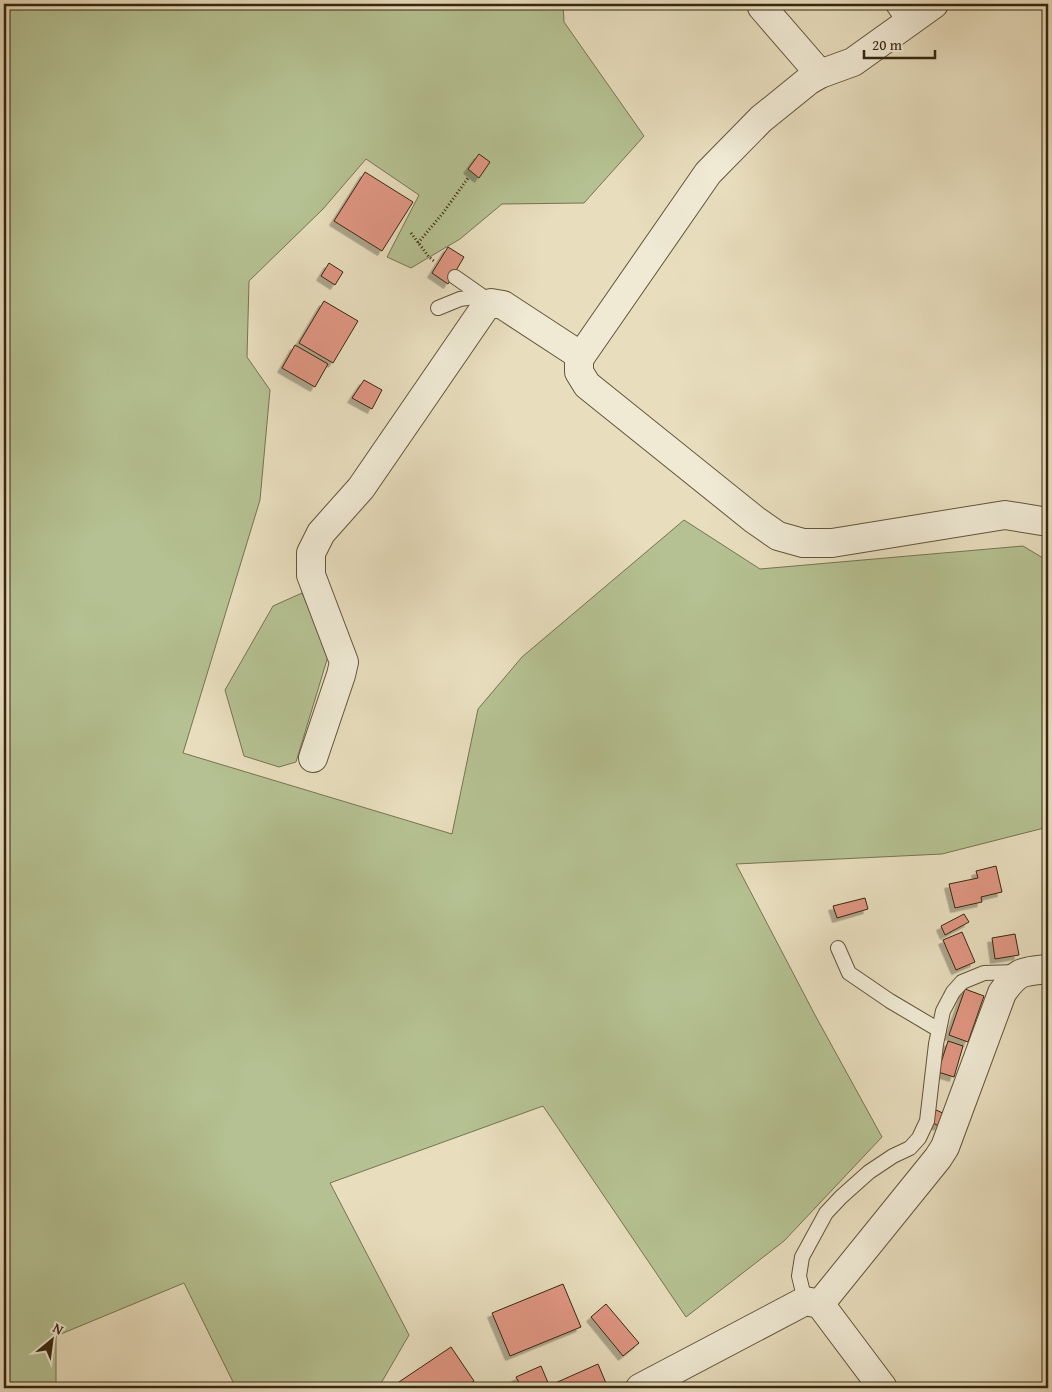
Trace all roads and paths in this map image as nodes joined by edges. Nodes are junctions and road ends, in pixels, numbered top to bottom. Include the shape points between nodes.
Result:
1 (934, 4) edge
2 (762, 7) dead end
3 (898, 14) edge
4 (820, 74) junction
5 (468, 178) dead end
6 (411, 233) dead end
7 (418, 243) junction
8 (435, 262) dead end
9 (455, 276) dead end
10 (486, 300) junction
11 (438, 308) dead end
12 (581, 356) junction
13 (1048, 522) edge
14 (313, 758) dead end
15 (838, 948) dead end
16 (1048, 969) edge
17 (1021, 972) junction
18 (939, 1030) junction
19 (813, 1302) junction
20 (640, 1388) edge
21 (882, 1388) edge

1 - 3 street
2 - 4 street
3 - 4 street via 852,62
4 - 12 street via 761,119 708,173
5 - 7 path
6 - 7 path
7 - 8 path
9 - 10 lane
10 - 11 lane via 460,299
10 - 12 street via 503,305
10 - 14 street via 486,306 361,488 321,533 311,553 311,575 344,662
12 - 13 street via 579,372 588,385 778,536 804,543 832,543 1005,515
15 - 18 lane via 850,973 890,1002
16 - 17 street
17 - 18 lane via 984,973 962,982 943,1011
17 - 19 street via 1002,993 945,1147
18 - 19 lane via 927,1121 919,1138 910,1148 869,1172 841,1197 826,1213 802,1258 800,1276
19 - 20 street
19 - 21 street

